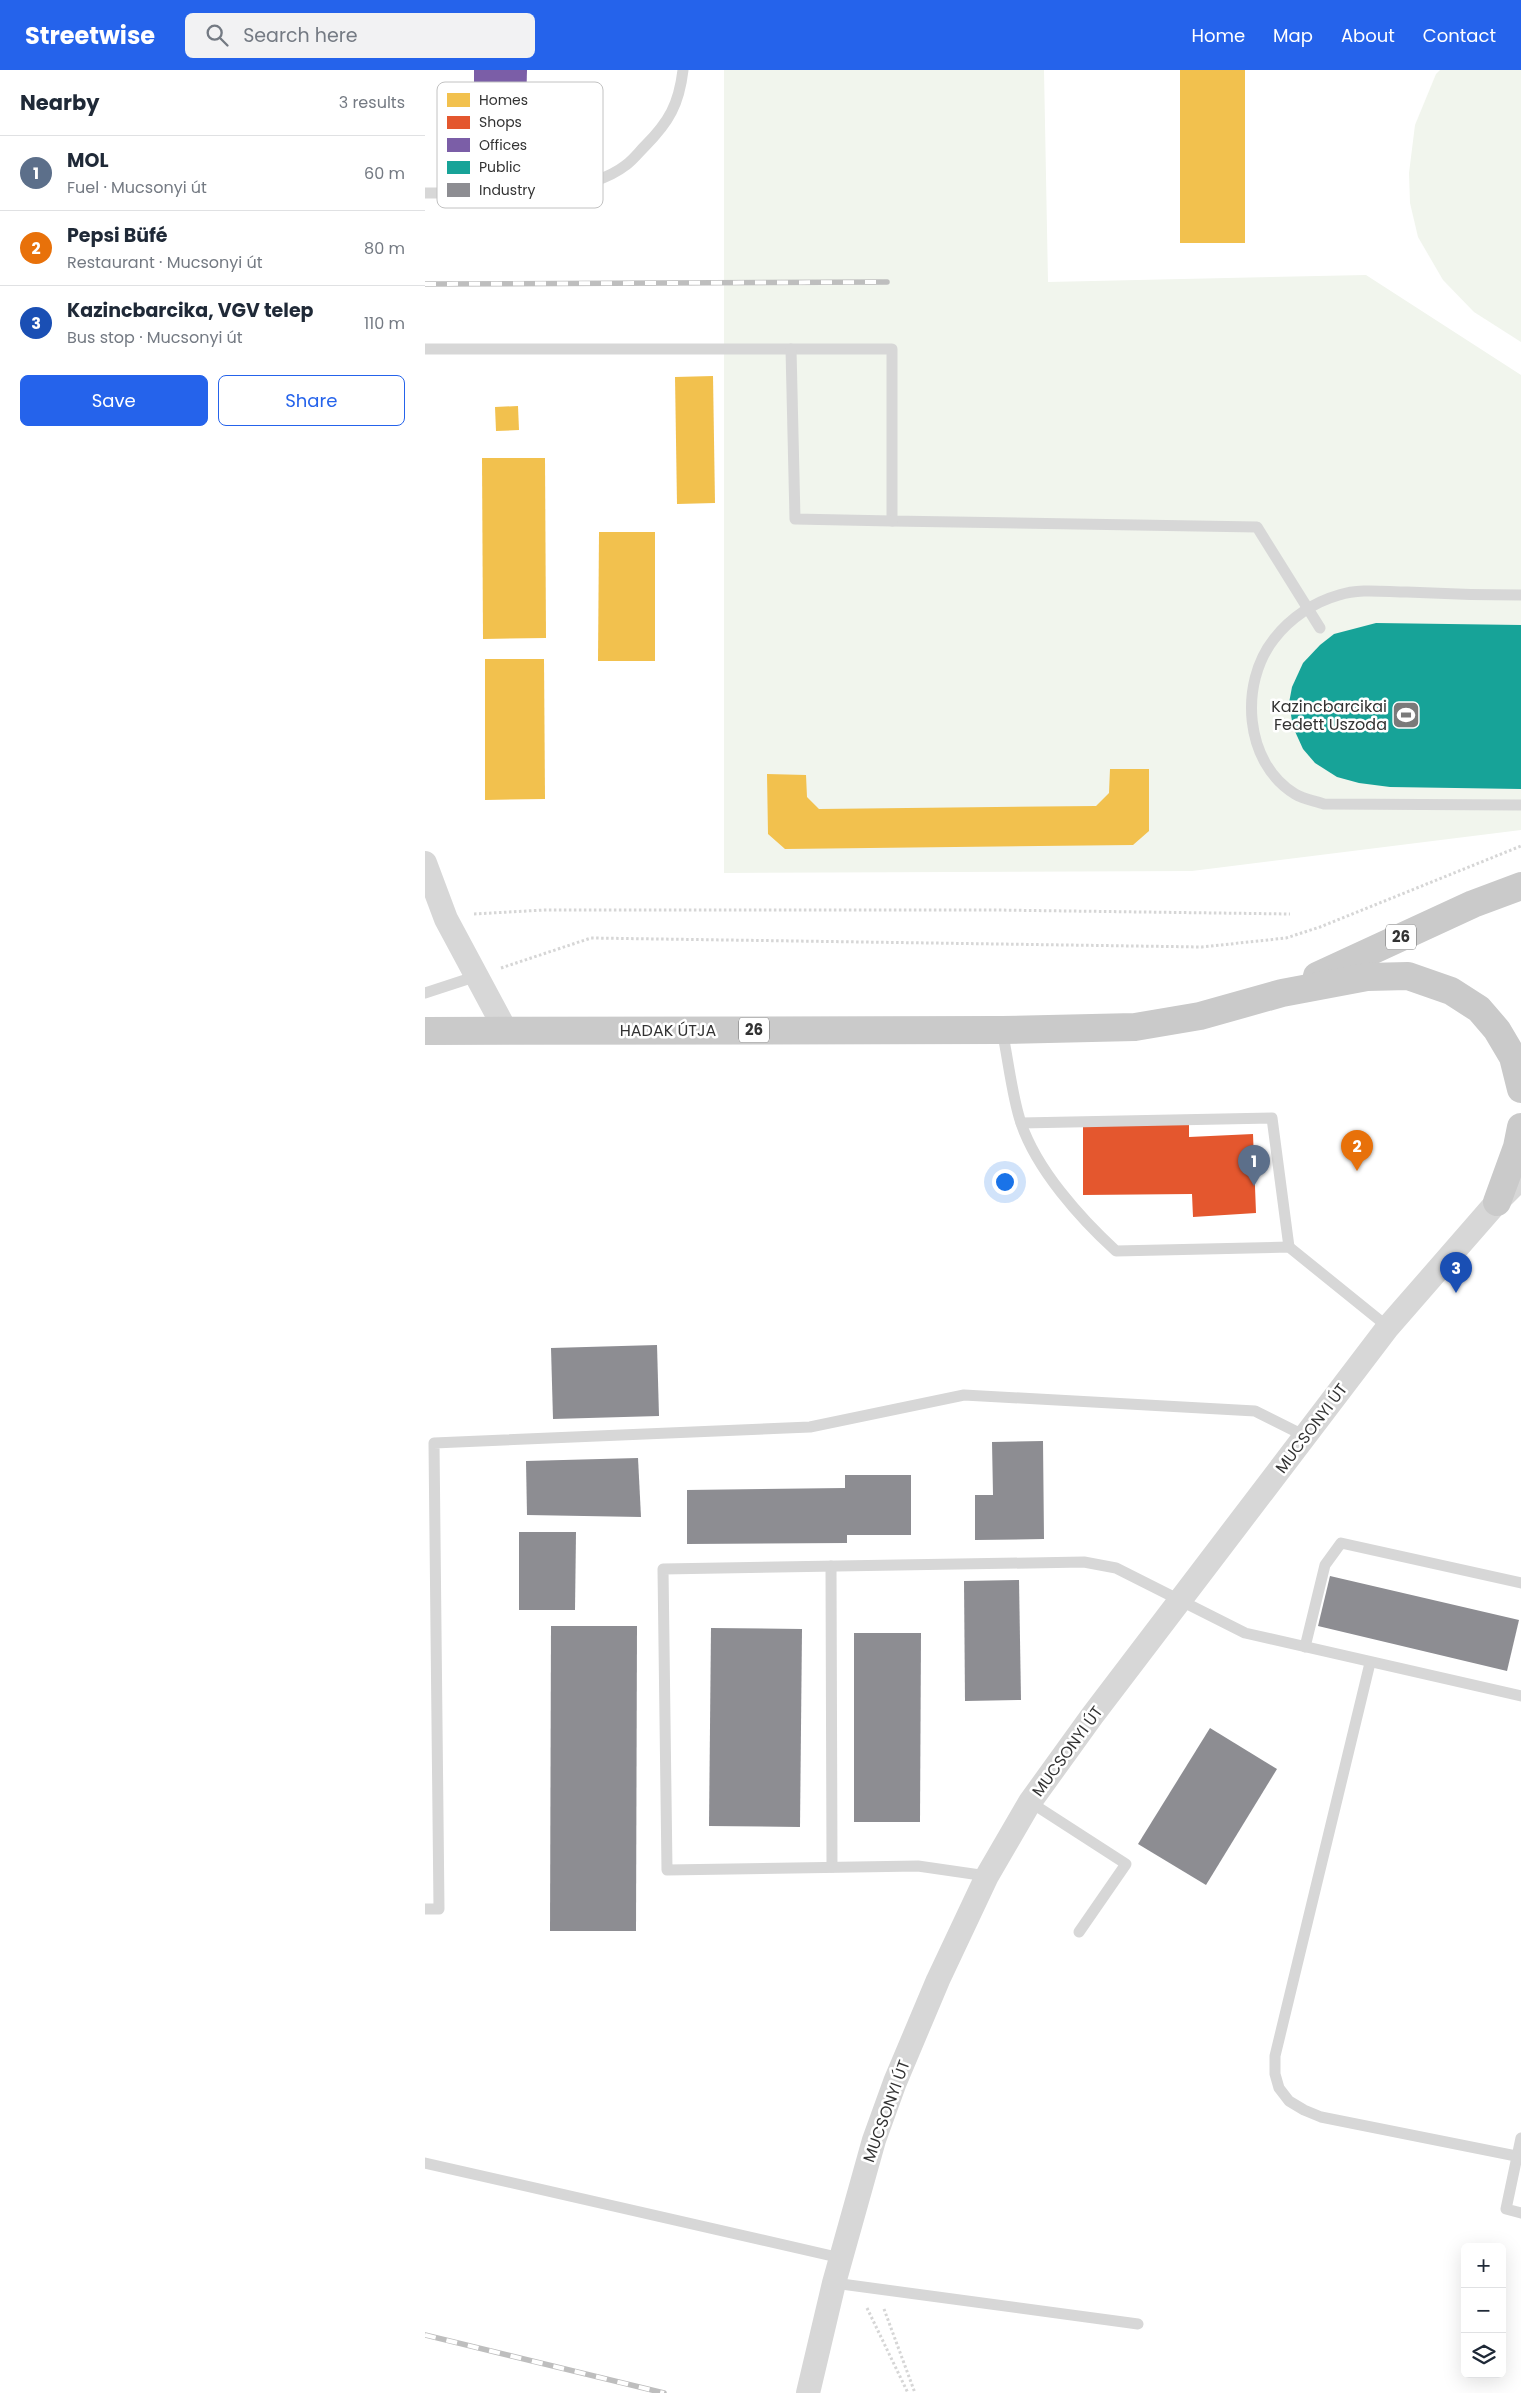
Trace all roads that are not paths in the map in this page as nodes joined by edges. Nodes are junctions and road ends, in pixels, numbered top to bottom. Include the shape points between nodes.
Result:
1 (683, 70) edge
2 (603, 177) edge
3 (425, 349) edge
4 (791, 350) junction
5 (892, 521) junction
6 (1521, 595) edge
7 (1307, 608) junction
8 (1320, 628) dead end
9 (1521, 805) edge
10 (425, 864) edge
11 (1521, 886) edge
12 (477, 976) junction
13 (425, 992) edge
14 (1282, 992) junction
15 (1002, 1030) junction
16 (425, 1031) edge
17 (506, 1031) junction
18 (1521, 1089) edge
19 (1021, 1123) junction
20 (1521, 1127) edge
21 (1521, 1178) edge
22 (1497, 1202) junction
23 (1289, 1247) junction
24 (1388, 1326) junction
25 (1305, 1436) junction
26 (429, 1443) edge
27 (831, 1566) junction
28 (1521, 1583) edge
29 (1181, 1600) junction
30 (1305, 1647) junction
31 (1369, 1663) junction
32 (1521, 1696) edge
33 (1030, 1802) junction
34 (832, 1867) junction
35 (987, 1876) junction
36 (425, 1909) edge
37 (1079, 1932) dead end
38 (1521, 2138) edge
39 (1516, 2156) junction
40 (425, 2162) edge
41 (1521, 2213) edge
42 (841, 2258) junction
43 (845, 2284) junction
44 (1138, 2324) dead end
45 (809, 2393) edge

1 - 2 lane via 680,96 660,131 625,166
3 - 4 lane
4 - 5 lane via 795,520
4 - 5 lane via 892,349
5 - 7 lane via 1257,527
6 - 7 lane via 1371,591 1340,594
7 - 8 lane
7 - 9 lane via 1274,638 1260,662 1254,688 1251,720 1256,746 1281,782 1296,794 1324,804
10 - 12 street via 446,919
11 - 14 main road, 26 via 1473,904
12 - 13 lane
12 - 17 street
14 - 15 main road, 26 via 1200,1016 1135,1027
14 - 18 main road via 1367,977 1408,976 1451,991 1479,1009 1497,1030 1513,1057
15 - 17 main road, HADAK ÚTJA / 26
15 - 19 lane
16 - 17 main road, HADAK ÚTJA / 26
19 - 23 lane via 1037,1155 1062,1192 1090,1227 1116,1251
19 - 23 lane via 1272,1118
20 - 22 main road
21 - 22 street, MUCSONYI ÚT
22 - 24 street, MUCSONYI ÚT
23 - 24 lane
24 - 25 street, MUCSONYI ÚT
25 - 26 lane via 1255,1411 965,1395 810,1426
25 - 29 street, MUCSONYI ÚT
26 - 36 lane via 439,1909
27 - 29 lane via 1085,1562 1116,1568
27 - 34 lane
27 - 34 lane via 663,1569 667,1870
28 - 30 lane via 1341,1543 1325,1565
29 - 30 lane via 1245,1633
29 - 33 street, MUCSONYI ÚT
30 - 31 lane
31 - 32 lane
31 - 39 lane via 1275,2056 1279,2088 1289,2101 1321,2117
33 - 35 street, MUCSONYI ÚT
33 - 37 lane via 1126,1864
34 - 35 lane via 918,1866
35 - 42 street, MUCSONYI ÚT via 895,2082 874,2140
38 - 39 lane
39 - 41 lane via 1505,2209
40 - 42 lane
42 - 43 street, MUCSONYI ÚT
43 - 44 lane
43 - 45 street, MUCSONYI ÚT

